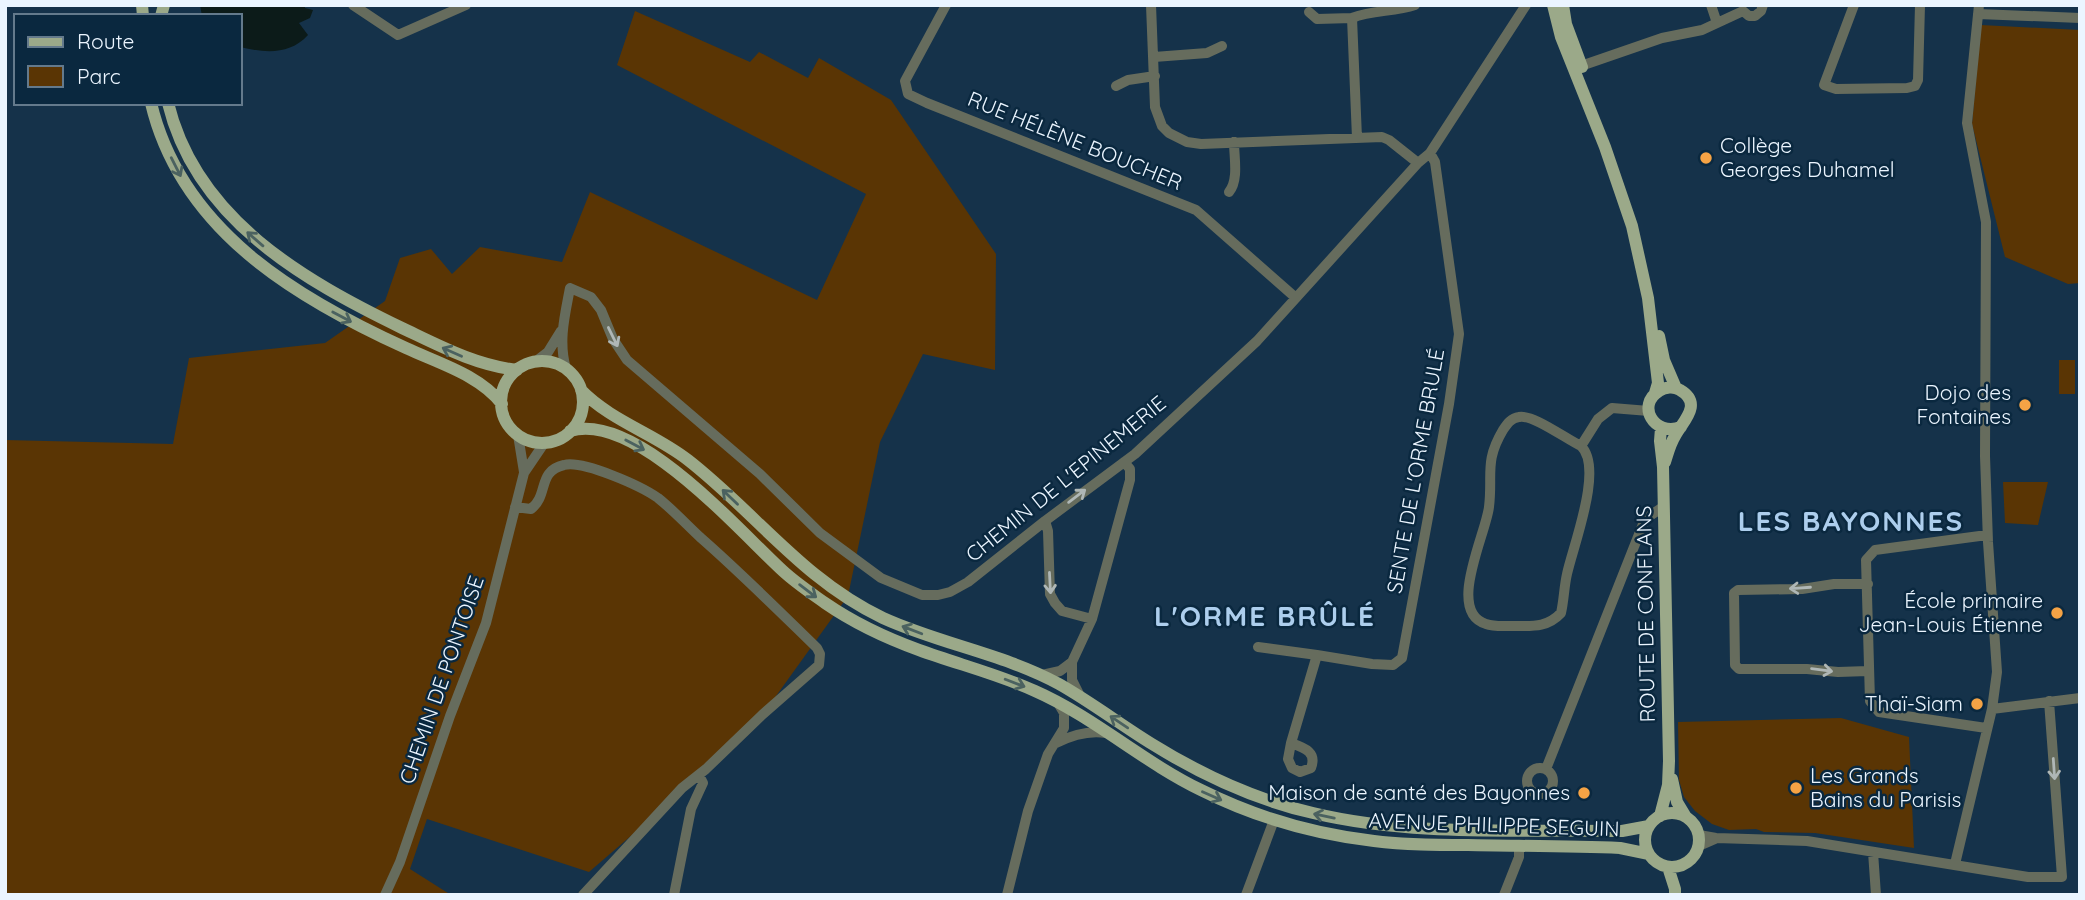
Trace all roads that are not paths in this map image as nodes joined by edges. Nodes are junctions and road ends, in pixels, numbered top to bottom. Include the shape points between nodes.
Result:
1 (353, 5) edge
2 (466, 5) edge
3 (946, 5) edge
4 (1151, 5) edge
5 (1415, 5) edge
6 (1711, 5) edge
7 (1763, 5) edge
8 (1854, 5) edge
9 (1920, 5) edge
10 (1526, 6) edge
11 (1560, 8) edge
12 (1743, 8) edge
13 (1979, 10) edge
14 (1309, 12) dead end
15 (1352, 18) junction
16 (2080, 18) edge
17 (1717, 23) junction
18 (1222, 46) dead end
19 (1154, 57) junction
20 (1578, 67) junction
21 (1155, 76) junction
22 (1116, 86) dead end
23 (152, 105) edge
24 (169, 105) edge
25 (1357, 138) junction
26 (1234, 142) junction
27 (1430, 153) junction
28 (1418, 163) junction
29 (1229, 192) dead end
30 (1296, 298) junction
31 (563, 327) junction
32 (535, 362) junction
33 (566, 369) junction
34 (517, 370) junction
35 (1676, 388) junction
36 (581, 390) junction
37 (1655, 393) junction
38 (502, 404) junction
39 (1649, 411) junction
40 (1681, 427) junction
41 (1661, 428) junction
42 (570, 431) junction
43 (518, 435) junction
44 (545, 442) junction
45 (1581, 446) junction
46 (1124, 462) junction
47 (1663, 467) junction
48 (524, 473) junction
49 (516, 507) junction
50 (1663, 507) junction
51 (1045, 521) junction
52 (1987, 535) junction
53 (1868, 584) junction
54 (1092, 619) junction
55 (1258, 647) dead end
56 (1317, 655) junction
57 (1072, 662) junction
58 (1868, 671) junction
59 (1041, 675) junction
60 (1081, 697) junction
61 (2080, 698) edge
62 (2049, 701) junction
63 (1058, 702) junction
64 (1992, 709) junction
65 (1986, 727) junction
66 (1107, 734) junction
67 (1056, 743) junction
68 (1291, 743) dead end
69 (1669, 761) junction
70 (1546, 769) dead end
71 (699, 775) junction
72 (1660, 816) junction
73 (1686, 817) junction
74 (1274, 820) junction
75 (1649, 826) junction
76 (1699, 841) junction
77 (1519, 846) junction
78 (1873, 852) junction
79 (1649, 854) junction
80 (1687, 863) junction
81 (1955, 864) junction
82 (1668, 867) junction
83 (1675, 892) edge
84 (385, 895) edge
85 (583, 895) edge
86 (674, 895) edge
87 (1007, 895) edge
88 (1246, 895) edge
89 (1503, 895) edge
90 (1876, 895) edge

1 - 2 street via 398,35
3 - 30 street, RUE HÉLÈNE BOUCHER via 905,81 908,94 1196,210
4 - 19 street
5 - 15 street
6 - 17 street
7 - 12 street via 1751,17
8 - 9 street via 1824,85 1836,89 1915,86
10 - 27 street, CHEMIN DE L'EPINEMERIE
11 - 20 main road via 1561,37
12 - 17 street
13 - 16 street
13 - 52 street via 1967,123 1986,222
14 - 15 street via 1317,19
15 - 25 street
17 - 20 street
18 - 19 street via 1207,53
19 - 21 street
20 - 35 main road via 1639,225 1662,353
20 - 37 main road via 1638,248 1658,383
21 - 22 street
21 - 26 street via 1155,107 1169,133 1201,144
23 -> 38 main road via 164,143 188,190 249,256 338,314 469,377
34 -> 24 main road via 489,366 438,345 313,282 270,252 208,188 181,142
25 - 26 street
25 - 28 street via 1382,137
26 - 29 street via 1235,182
27 - 28 street, CHEMIN DE L'EPINEMERIE
27 - 56 street, SENTE DE L'ORME BRULÉ via 1460,334 1402,658 1383,665
28 - 30 street, CHEMIN DE L'EPINEMERIE
30 - 46 street, CHEMIN DE L'EPINEMERIE via 1258,341
31 - 32 street via 548,352
31 - 33 street
31 -> 51 street, CHEMIN DE L'EPINEMERIE via 570,288 591,297 626,360 760,474 820,533 881,578 922,595 950,592 968,582
32 - 33 main road
32 - 34 main road
33 - 36 main road
34 - 38 main road via 504,388
35 - 37 main road
35 - 40 main road via 1686,395 1691,409
36 - 42 main road via 582,412
59 -> 36 main road, AVENUE PHILIPPE SEGUIN via 904,627 841,594 792,556 689,461 603,409
37 - 39 main road
38 - 43 main road
39 - 41 main road
39 - 45 street via 1612,408 1598,419
40 - 41 main road
40 - 47 main road
41 - 47 main road, ROUTE DE CONFLANS
42 - 44 main road
42 -> 63 main road, AVENUE PHILIPPE SEGUIN via 603,432 651,454 694,486 797,583 856,622
43 - 44 main road
43 - 48 street, CHEMIN DE PONTOISE
44 - 48 street, CHEMIN DE PONTOISE
45 - 45 street via 1587,455 1588,490 1561,612 1538,627 1486,625 1469,609 1468,592 1489,506 1493,447 1510,420 1525,416
51 -> 46 street, CHEMIN DE L'EPINEMERIE
46 - 54 street via 1130,480
47 - 50 main road, ROUTE DE CONFLANS
48 - 49 street, CHEMIN DE PONTOISE
49 - 71 street via 531,509 539,502 550,471 565,464 586,466 634,484 657,497 817,648 819,665
49 - 84 street, CHEMIN DE PONTOISE via 485,623
50 - 69 main road, ROUTE DE CONFLANS
50 - 70 street via 1645,519
51 -> 54 street via 1050,594 1062,611
52 - 53 street via 1875,550 1866,560
52 - 64 street via 1997,672
53 - 58 street
53 -> 58 street via 1734,593 1738,669
54 - 57 street
55 - 56 street
56 - 68 street
57 - 59 street via 1060,671
57 - 60 street via 1072,680
58 - 65 street via 1870,701 1879,712
59 - 60 main road, AVENUE PHILIPPE SEGUIN
75 -> 60 main road, AVENUE PHILIPPE SEGUIN via 1622,831 1416,828 1312,813 1209,776
61 - 62 street
62 - 64 street
62 -> 81 street via 2062,877 2028,877
63 - 66 main road, AVENUE PHILIPPE SEGUIN
63 - 67 street via 1065,723
64 - 65 street
65 - 81 street
66 - 67 street via 1077,734
66 -> 74 main road, AVENUE PHILIPPE SEGUIN via 1185,782
67 - 87 street via 1028,811
69 - 72 main road, ROUTE DE CONFLANS
69 - 73 main road, ROUTE DE CONFLANS via 1677,802
71 - 85 street
71 - 86 street via 703,783 691,809
72 - 73 main road via 1678,813
72 - 75 main road
73 - 76 main road via 1697,828
74 - 77 main road, AVENUE PHILIPPE SEGUIN via 1376,842
74 - 88 street
75 - 79 main road via 1645,840
76 - 78 street via 1808,841
76 - 80 main road
77 - 79 main road, AVENUE PHILIPPE SEGUIN via 1620,848
77 - 89 street
78 - 81 street
78 - 90 street
79 - 82 main road
80 - 82 main road
80 - 83 main road
82 - 83 main road

